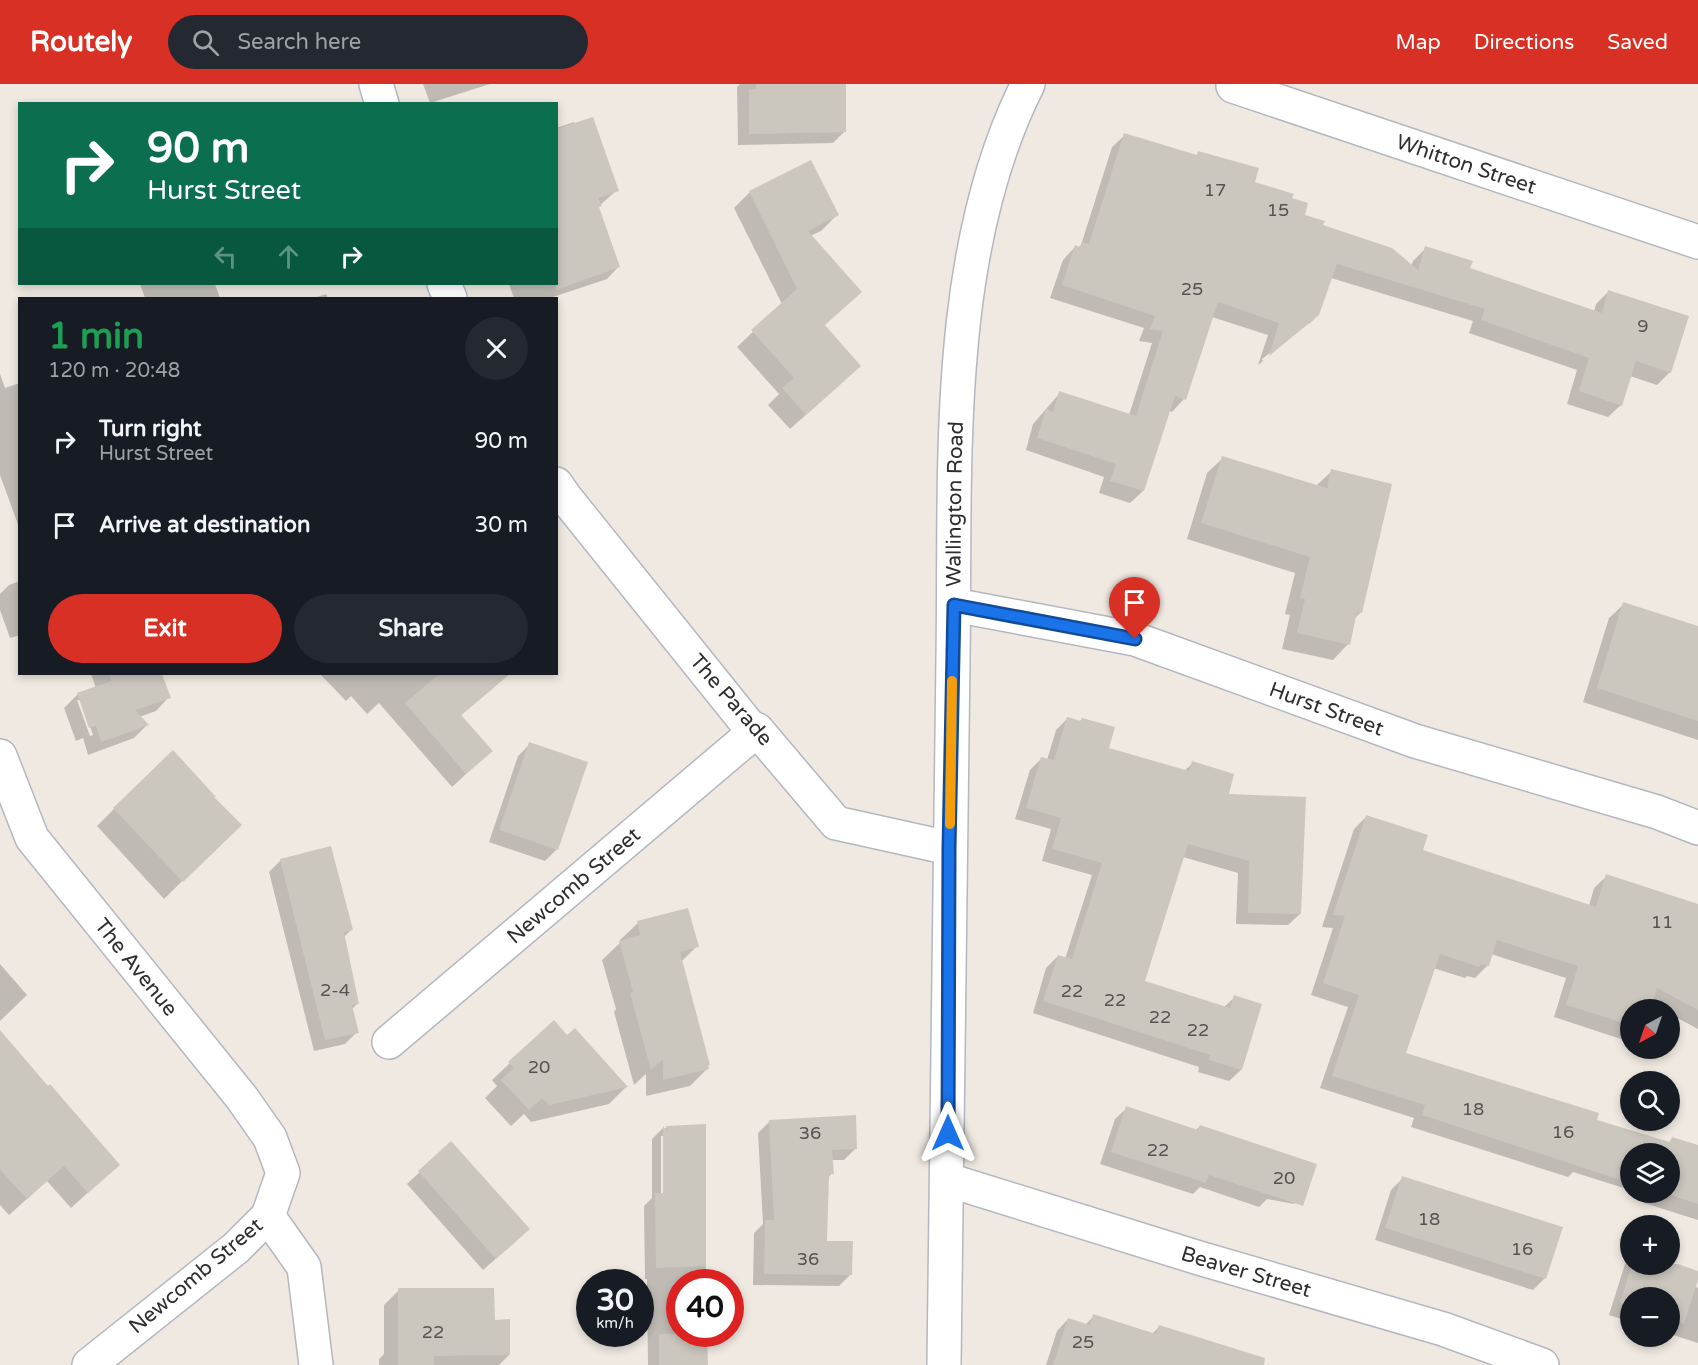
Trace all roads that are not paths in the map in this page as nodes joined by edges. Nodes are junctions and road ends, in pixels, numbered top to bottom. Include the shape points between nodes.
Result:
1 (376, 84) edge
2 (1028, 84) edge
3 (1233, 86) dead end
4 (381, 102) edge
5 (1698, 242) edge
6 (558, 487) edge
7 (954, 605) junction
8 (757, 730) junction
9 (0, 756) edge
10 (1698, 828) edge
11 (949, 848) junction
12 (388, 1042) dead end
13 (283, 1173) joint
14 (948, 1180) junction
15 (268, 1216) junction
16 (89, 1365) edge
17 (316, 1365) edge
18 (944, 1365) edge
19 (1542, 1365) edge

1 - 4 street
2 - 7 street, Wallington Road via 992,173 969,277 957,394
3 - 5 street, Whitton Street
6 - 8 street, The Parade via 749,726
7 - 10 street, Hurst Street via 1135,639 1415,741 1657,812
7 - 11 street, Wallington Road
8 - 11 street, The Parade via 836,823
8 - 12 street, Newcomb Street
9 - 13 street, The Avenue via 32,838 242,1098 270,1138
11 - 14 street, Wallington Road
13 - 15 street, Newcomb Street
14 - 18 street, Wallington Road
14 - 19 street, Beaver Street via 1443,1329
15 - 16 street, Newcomb Street via 236,1248
15 - 17 street via 304,1267

